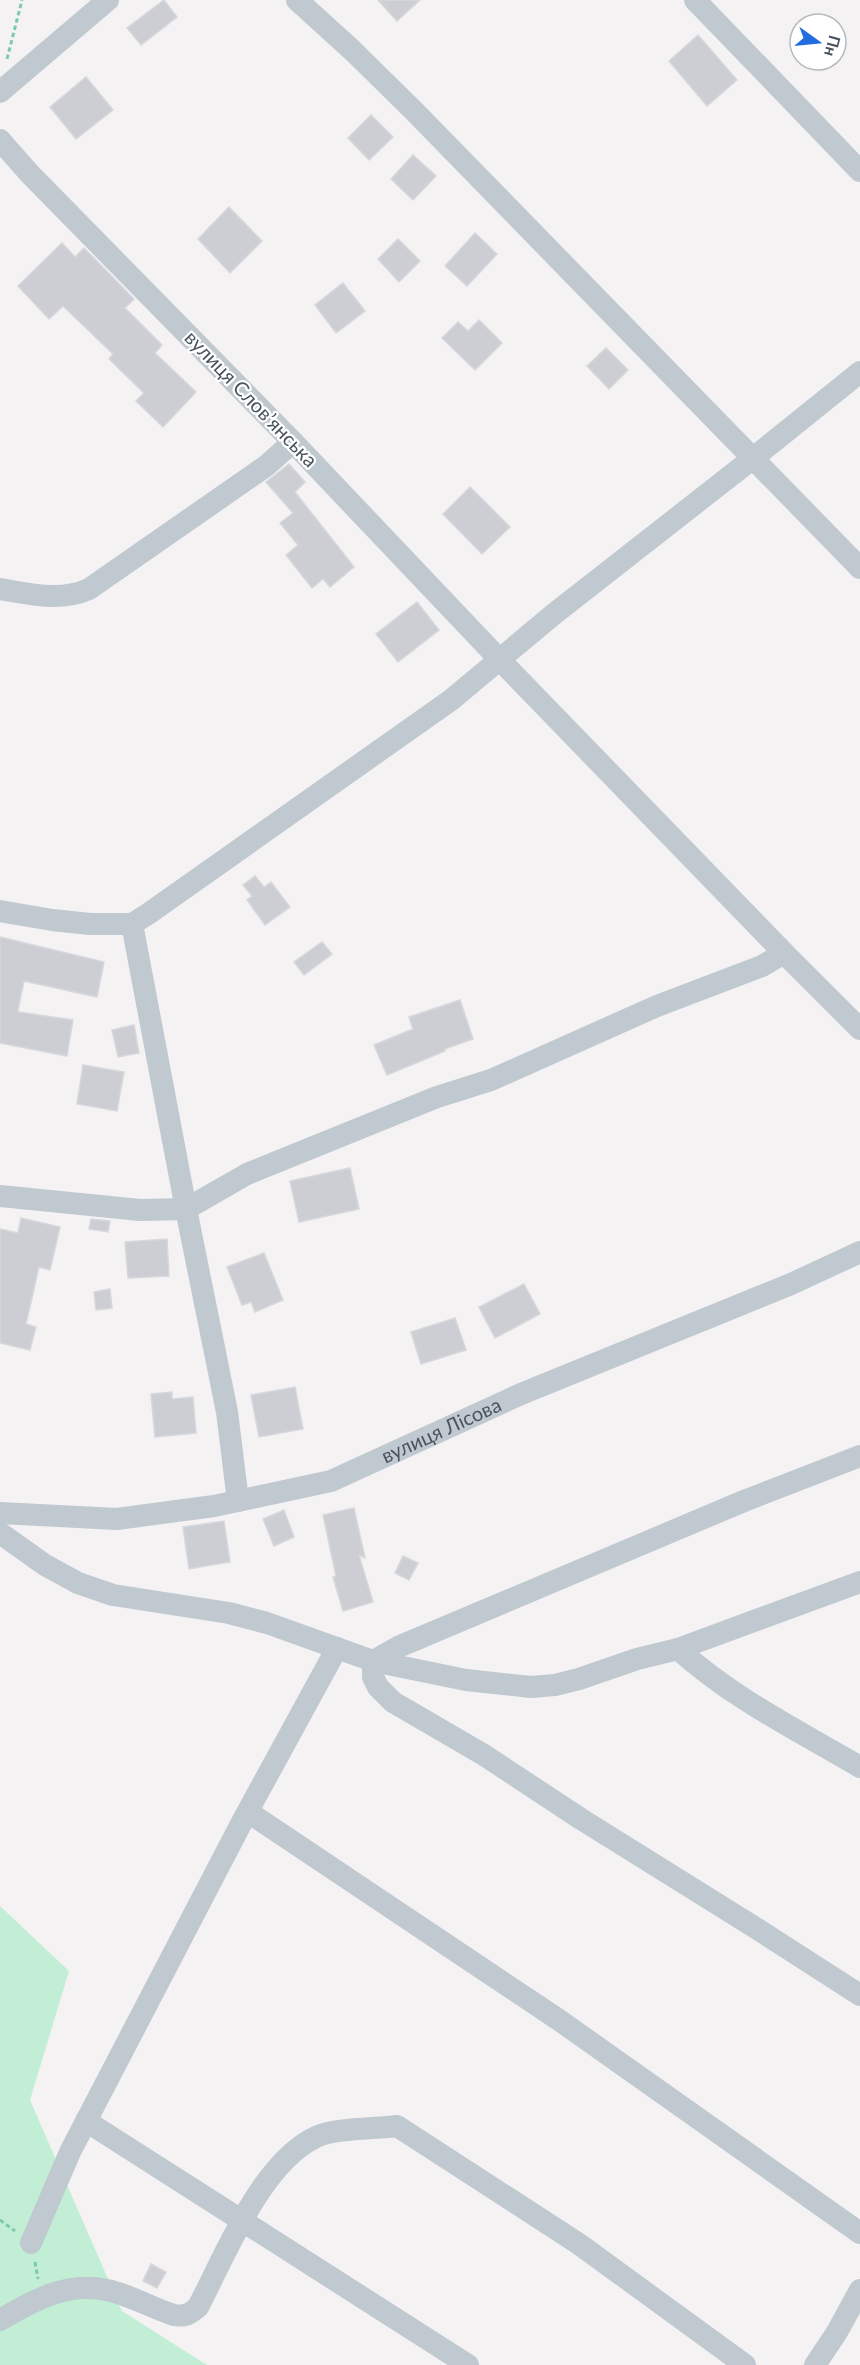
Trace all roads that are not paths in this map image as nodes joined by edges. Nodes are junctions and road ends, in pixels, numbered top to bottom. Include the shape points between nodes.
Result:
1 (108, 0) edge
2 (297, 0) edge
3 (695, 0) edge
4 (0, 92) edge
5 (0, 140) edge
6 (860, 171) edge
7 (860, 372) edge
8 (293, 442) junction
9 (752, 459) junction
10 (860, 568) edge
11 (0, 589) edge
12 (501, 660) junction
13 (0, 911) edge
14 (132, 924) junction
15 (784, 953) junction
16 (860, 1029) edge
17 (0, 1196) edge
18 (186, 1209) junction
19 (860, 1252) edge
20 (860, 1456) edge
21 (238, 1501) junction
22 (0, 1514) edge
23 (0, 1533) edge
24 (860, 1582) edge
25 (337, 1648) junction
26 (678, 1649) junction
27 (373, 1661) junction
28 (860, 1767) edge
29 (248, 1812) junction
30 (860, 1995) edge
31 (86, 2121) junction
32 (242, 2222) junction
33 (860, 2233) edge
34 (31, 2243) dead end
35 (860, 2290) edge
36 (0, 2320) edge
37 (468, 2365) edge
38 (745, 2365) edge
39 (815, 2365) edge

1 - 4 street
2 - 9 street via 414,111
3 - 6 street
5 - 8 street, вулиця Словʼянська
7 - 9 street
8 - 11 street via 266,466 89,590 62,597
8 - 12 street, вулиця Словʼянська
9 - 10 street
9 - 12 street
12 - 14 street via 451,700
12 - 15 street, вулиця Словʼянська
13 - 14 street via 90,924
14 - 18 street
15 - 16 street, вулиця Словʼянська
15 - 18 street via 762,966 657,1006 491,1080 437,1097 247,1174
17 - 18 street via 140,1210
18 - 21 street via 227,1412
19 - 21 street, вулиця Лісова via 743,1305 521,1394 331,1481
20 - 27 street via 744,1501
21 - 22 street, вулиця Лісова via 117,1519
23 - 25 street via 45,1565 78,1583 113,1595 229,1613
24 - 26 street
25 - 27 street
25 - 29 street
26 - 27 street via 579,1679 531,1687 466,1680
26 - 28 street via 703,1672 756,1708
27 - 30 street via 373,1677 393,1702 484,1755
29 - 31 street
29 - 33 street via 559,2020
31 - 32 street
31 - 34 street
32 - 36 street via 198,2307 183,2317 116,2292 85,2287 62,2289
32 - 37 street
32 - 38 street via 257,2192 286,2157 317,2136 397,2126 579,2244
35 - 39 street

